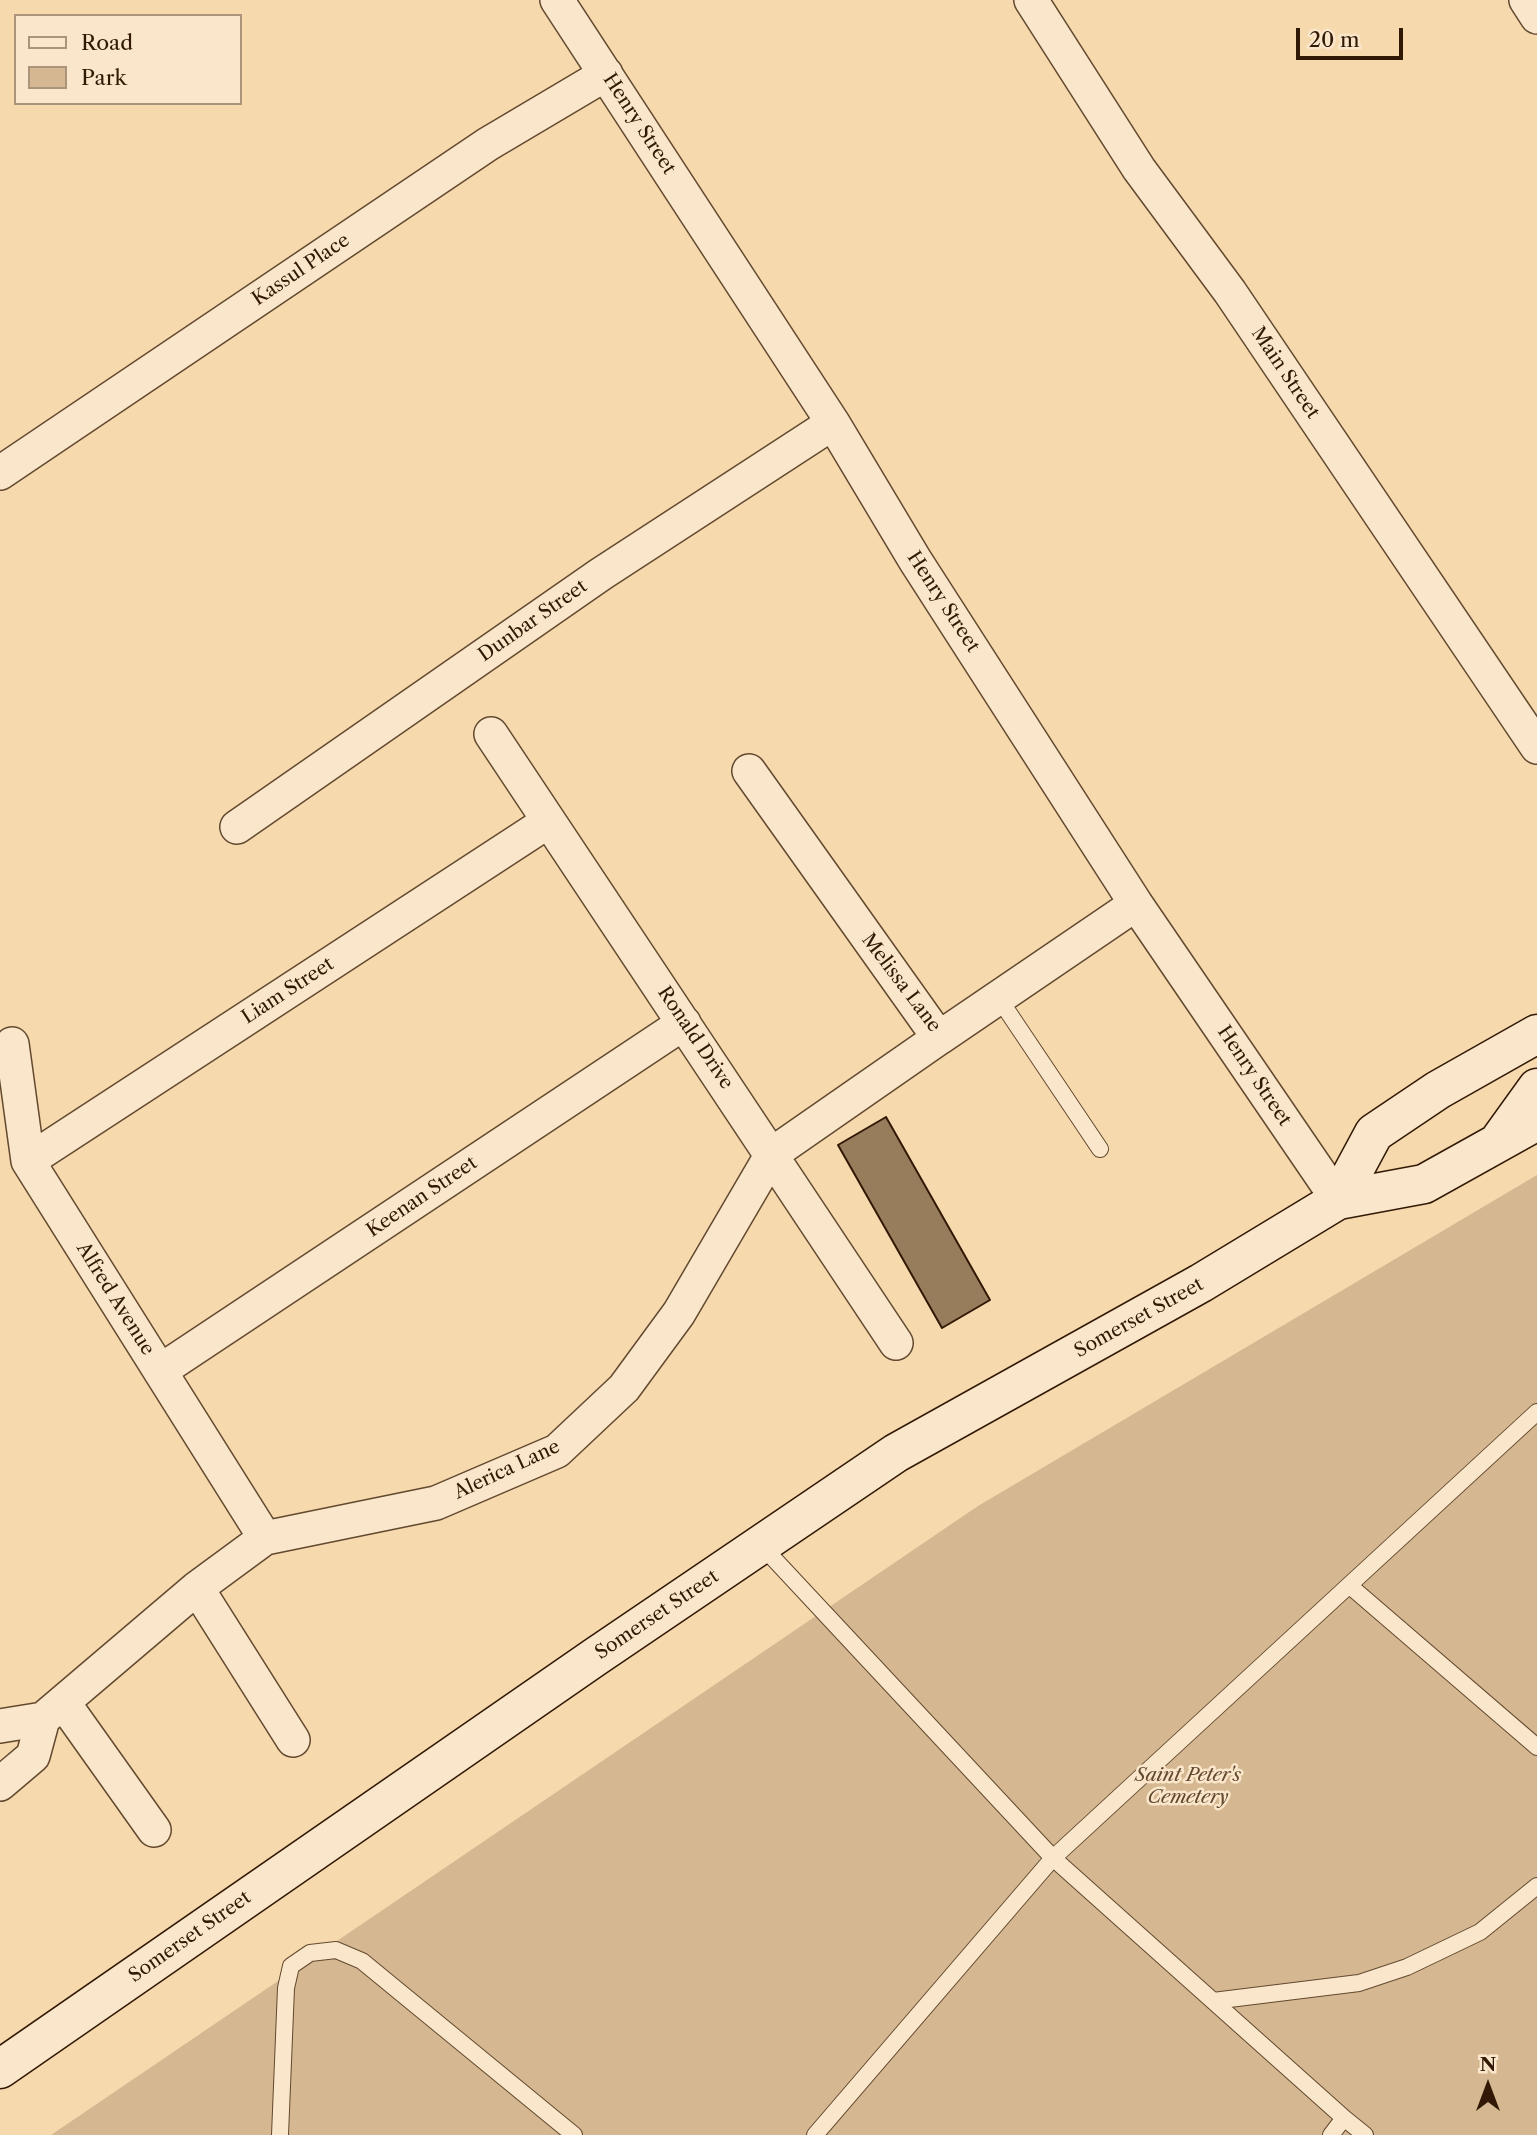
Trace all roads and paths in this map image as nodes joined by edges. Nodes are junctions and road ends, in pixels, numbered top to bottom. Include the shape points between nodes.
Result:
1 (557, 0) edge
2 (1031, 0) edge
3 (1526, 0) edge
4 (1537, 17) edge
5 (606, 74) junction
6 (833, 423) junction
7 (0, 473) edge
8 (491, 734) dead end
9 (1537, 747) edge
10 (748, 771) dead end
11 (549, 821) junction
12 (237, 827) dead end
13 (1136, 904) junction
14 (998, 997) junction
15 (684, 1023) junction
16 (1537, 1034) edge
17 (939, 1038) junction
18 (12, 1044) dead end
19 (1537, 1088) edge
20 (1537, 1121) edge
21 (1498, 1142) junction
22 (1100, 1149) dead end
23 (772, 1154) junction
24 (27, 1161) junction
25 (1338, 1199) junction
26 (897, 1343) dead end
27 (160, 1371) junction
28 (1537, 1412) edge
29 (265, 1538) junction
30 (761, 1545) junction
31 (1350, 1586) junction
32 (197, 1588) junction
33 (53, 1711) junction
34 (0, 1726) edge
35 (293, 1740) dead end
36 (1537, 1747) edge
37 (0, 1784) edge
38 (154, 1830) dead end
39 (1053, 1858) junction
40 (1537, 1886) edge
41 (1213, 2001) junction
42 (0, 2069) edge
43 (1344, 2118) junction
44 (280, 2135) edge
45 (574, 2135) edge
46 (815, 2135) edge
47 (1331, 2135) edge
48 (1365, 2135) edge

1 - 5 street, Henry Street
2 - 9 street, Main Street via 1139,169 1230,292
3 - 4 street
5 - 6 street, Henry Street
5 - 7 street, Kassul Place via 488,144
6 - 12 street, Dunbar Street via 601,574
6 - 13 street, Henry Street via 915,560
8 - 11 street, Ronald Drive
10 - 17 street, Melissa Lane
11 - 15 street, Ronald Drive
11 - 24 street, Liam Street
13 - 14 street, Melissa Lane
13 - 25 street, Henry Street
14 - 17 street, Melissa Lane
14 - 22 lane
15 - 23 street, Ronald Drive
15 - 27 street, Keenan Street
16 - 25 main road, Somerset Street via 1438,1090 1374,1133
17 - 23 street, Alerica Lane
18 - 24 street, Alfred Avenue
19 - 21 main road
20 - 21 main road, Somerset Street
21 - 25 main road, Somerset Street via 1424,1184
23 - 26 street, Ronald Drive
23 - 29 street, Alerica Lane via 679,1313 624,1388 557,1451 436,1503
24 - 27 street, Alfred Avenue
25 - 30 main road, Somerset Street via 1201,1283 897,1453
27 - 29 street, Alfred Avenue
28 - 31 lane
29 - 32 street, Alerica Lane
30 - 39 lane
30 - 42 main road, Somerset Street
31 - 36 lane
31 - 39 lane
32 - 33 street, Alerica Lane
32 - 35 street
33 - 34 street
33 - 37 street via 33,1756
33 - 38 street
39 - 41 lane
39 - 46 lane
40 - 41 lane via 1480,1932 1407,1967 1359,1983
41 - 43 lane
43 - 47 lane
43 - 48 lane
44 - 45 lane via 286,1988 291,1966 310,1953 336,1950 362,1961

